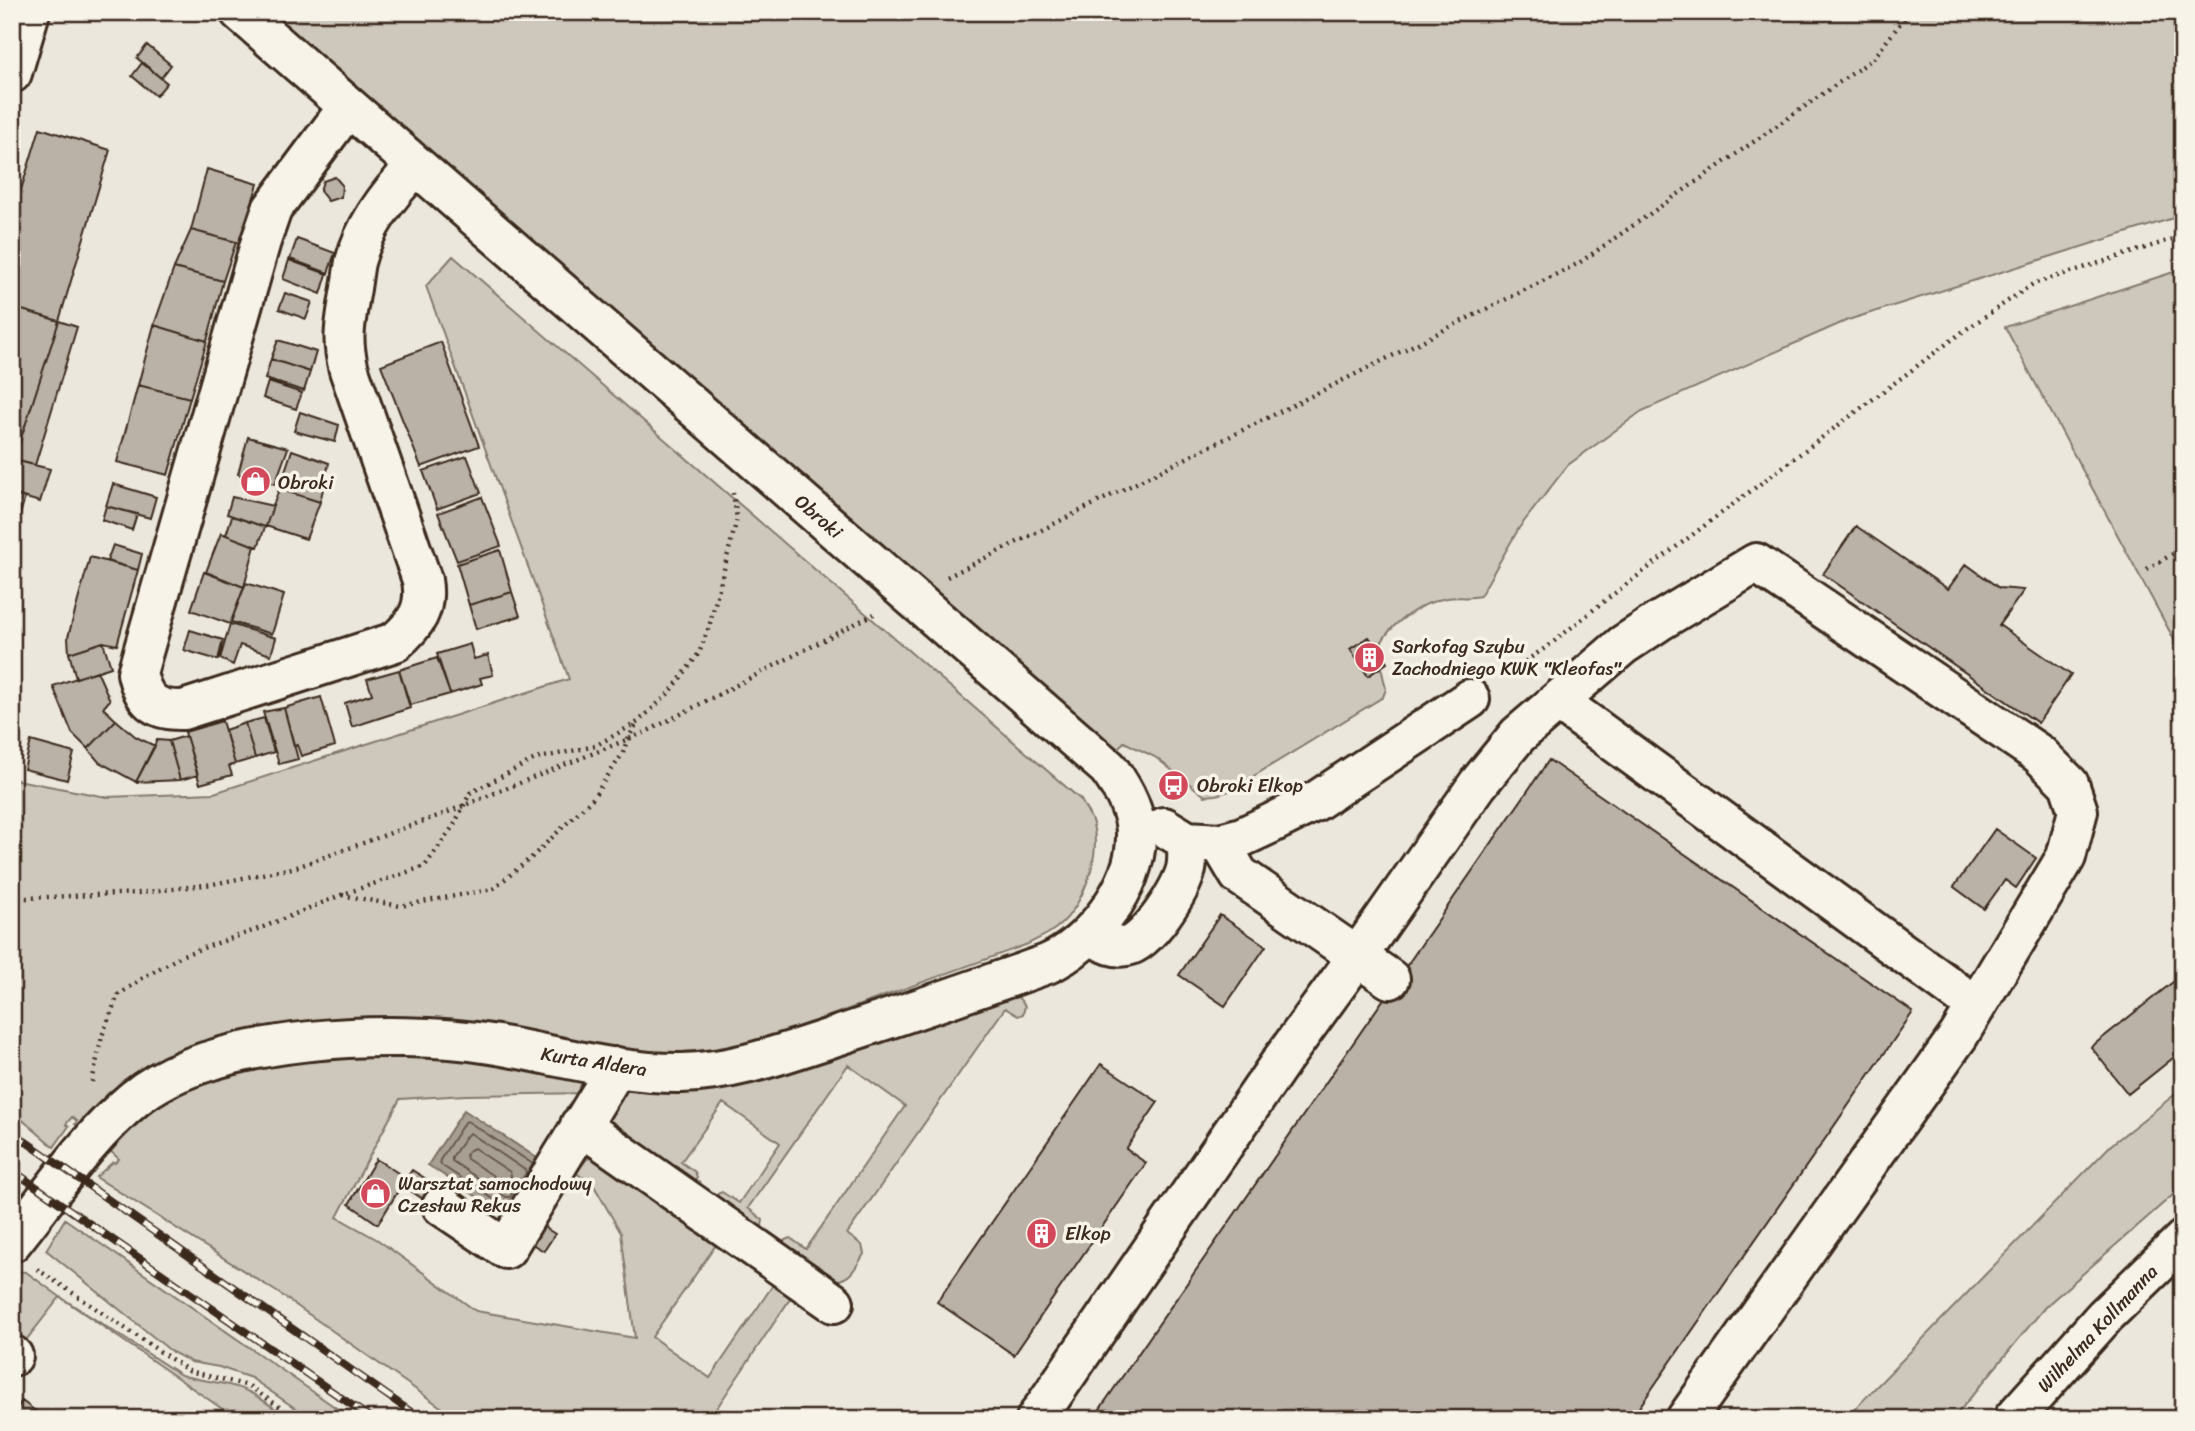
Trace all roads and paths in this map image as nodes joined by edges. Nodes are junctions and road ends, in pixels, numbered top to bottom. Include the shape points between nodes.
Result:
1 (30, 12) edge
2 (240, 12) edge
3 (1909, 12) edge
4 (12, 73) edge
5 (348, 107) junction
6 (416, 166) junction
7 (2183, 236) edge
8 (731, 481) dead end
9 (2183, 548) edge
10 (2147, 569) dead end
11 (911, 596) junction
12 (1470, 699) joint
13 (1558, 701) junction
14 (638, 722) junction
15 (627, 740) junction
16 (463, 806) junction
17 (1132, 809) junction
18 (1203, 842) junction
19 (341, 895) junction
20 (12, 896) edge
21 (1090, 935) junction
22 (1357, 957) junction
23 (1390, 979) dead end
24 (1976, 1006) junction
25 (617, 1067) junction
26 (89, 1093) dead end
27 (580, 1125) junction
28 (442, 1206) dead end
29 (2183, 1240) edge
30 (22, 1254) edge
31 (834, 1303) dead end
32 (297, 1419) edge
33 (1036, 1419) edge
34 (1686, 1419) edge
35 (2012, 1419) edge

1 - 4 street
2 - 5 street, Obroki
3 - 11 path via 1873,59 1579,262
5 - 6 street, Obroki
5 - 6 street via 272,209 261,241 137,673 150,702 166,710 183,710 395,642 419,615 425,596 422,580 343,346 355,261 369,225 393,188
6 - 11 street, Obroki
7 - 12 path via 2033,284 1965,330 1551,644
8 - 14 path via 737,519 709,628 699,653 671,691
9 - 10 path
11 - 15 path
11 - 17 street, Obroki via 1108,768
12 - 18 street via 1316,801 1242,836
13 - 22 street via 1518,734 1478,784
13 - 24 street
13 - 24 street via 1623,645 1756,563 2039,754 2069,784 2078,811 2066,857
14 - 15 path
14 - 16 path via 594,746 535,759 511,770 470,793
15 - 16 path
15 - 19 path via 623,754 593,798 493,889 400,906
16 - 19 path via 425,866
16 - 20 path via 297,867 213,884 139,893
17 - 18 street
17 - 21 street, Kurta Aldera via 1137,836 1134,858 1114,903
18 - 21 street via 1176,892 1140,941 1108,945
18 - 22 street via 1239,875
19 - 26 path via 183,956 118,995 102,1036
21 - 25 street, Kurta Aldera via 1067,955 1047,964 770,1058 682,1073
22 - 23 street
22 - 33 street
24 - 34 street
25 - 27 street
25 - 30 street, Kurta Aldera via 495,1044 427,1037 296,1043 222,1056 172,1076 134,1099 92,1141
27 - 28 street via 506,1249
27 - 31 street
29 - 35 street, Wilhelma Kollmanna
30 - 32 path via 189,1371 249,1386

